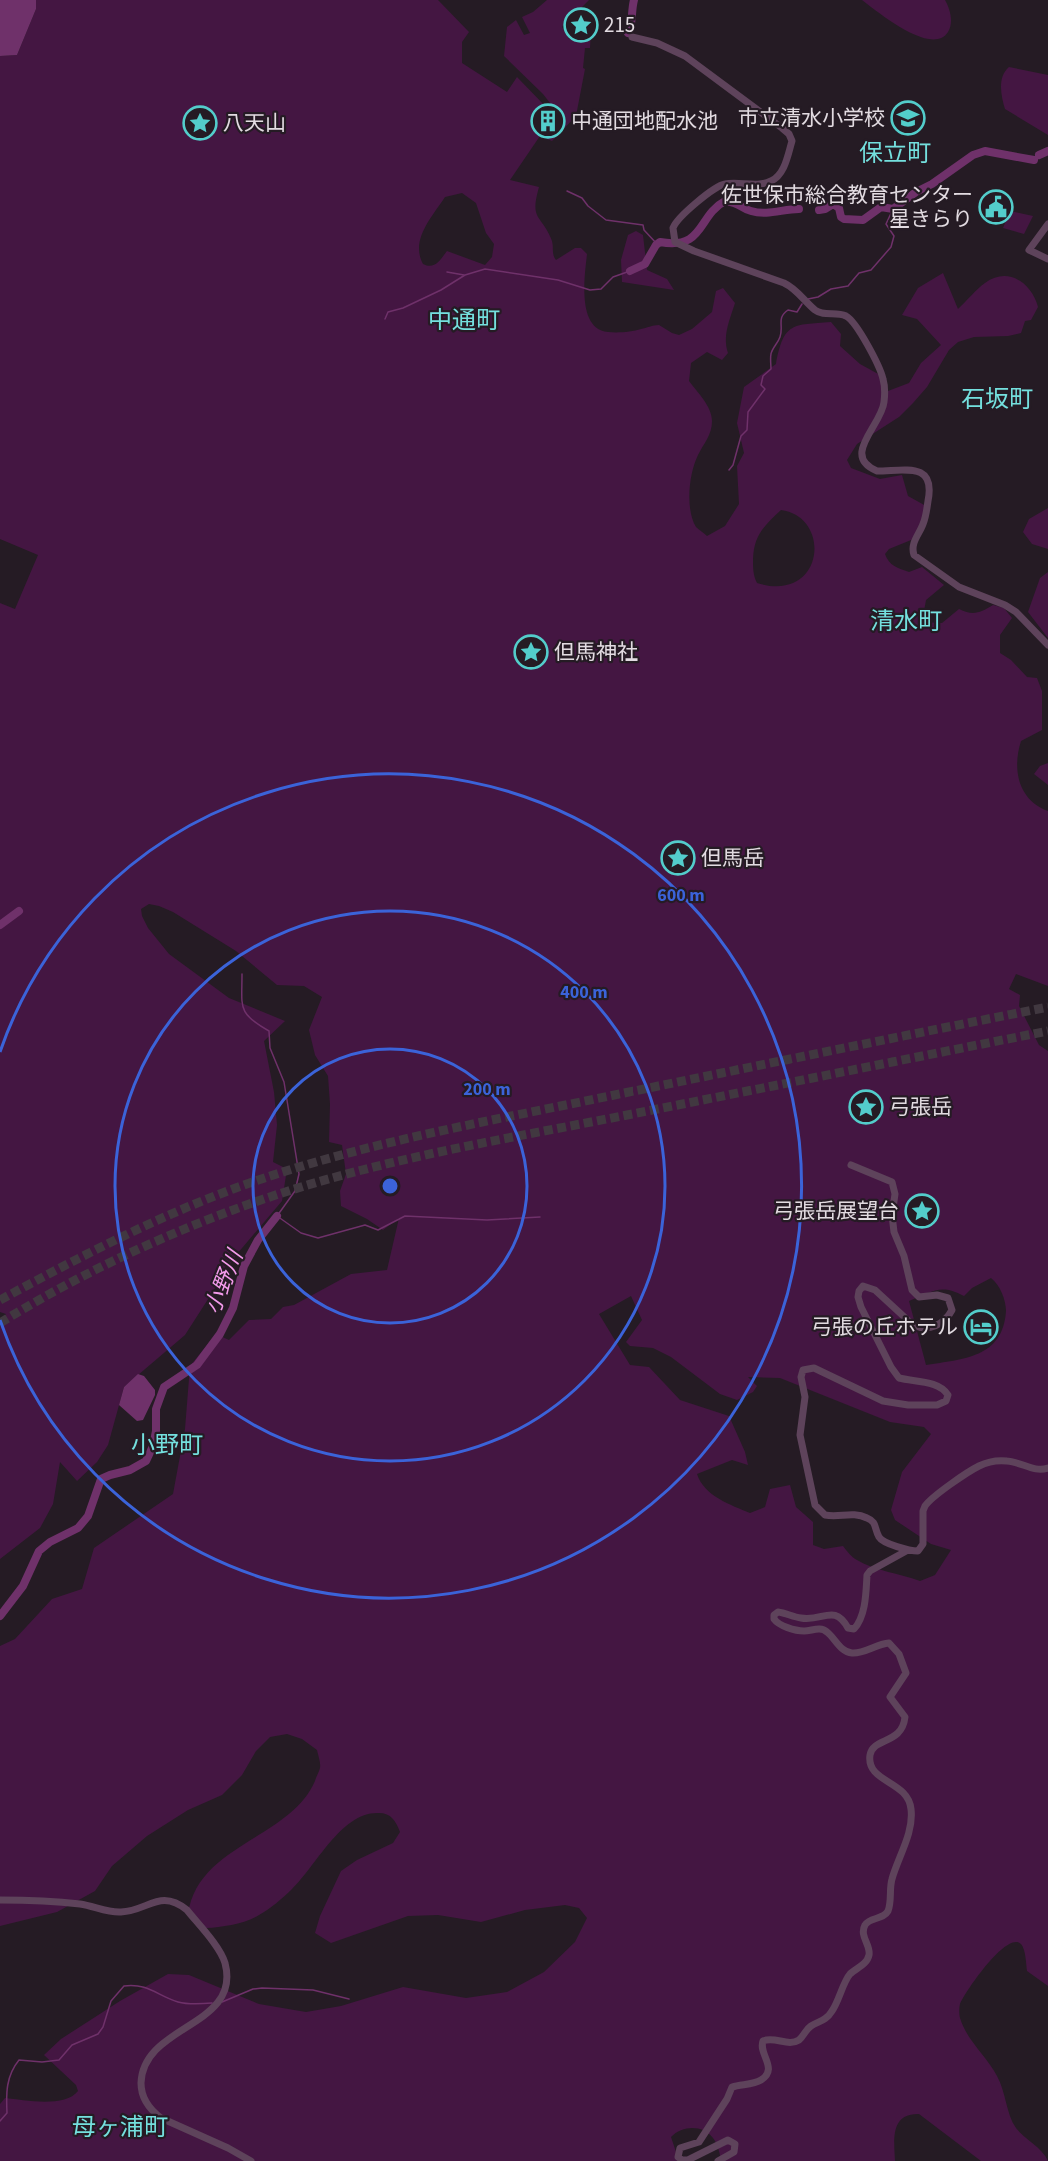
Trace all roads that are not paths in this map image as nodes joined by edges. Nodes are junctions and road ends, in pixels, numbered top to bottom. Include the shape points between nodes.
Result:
1 (632, 37) dead end
2 (1048, 224) edge
3 (1048, 259) edge
4 (1048, 645) edge
5 (851, 1165) dead end
6 (1048, 1468) edge
7 (908, 1550) junction
8 (0, 1900) edge
9 (251, 2161) edge
10 (718, 2161) edge

1 - 4 street via 685,56 782,128 792,141 785,163 770,182 720,186 678,219 673,228 678,244 792,286 821,313 843,314 852,321 883,377 884,405 863,443 864,462 877,471 916,471 928,479 925,519 912,545 914,555 959,587 1016,612
2 - 3 street via 1029,250
5 - 7 street via 892,1182 894,1232 912,1290 919,1297 948,1298 952,1310 936,1326 920,1328 875,1290 863,1286 858,1297 861,1307 898,1378 936,1385 948,1395 946,1401 937,1405 883,1401 809,1368 803,1370 801,1377 805,1397 800,1435 820,1512 869,1518 882,1540
6 - 7 street via 1038,1471 1005,1461 979,1466 928,1502 923,1511 921,1548
7 - 10 street via 870,1570 862,1614 854,1629 835,1614 802,1618 778,1612 774,1615 779,1624 804,1631 826,1631 849,1653 889,1643 899,1654 906,1673 890,1697 905,1717 904,1725 896,1735 874,1747 870,1763 875,1773 906,1796 911,1809 888,1911 864,1927 868,1958 849,1976 832,2012 795,2042 764,2041 762,2047 769,2062 765,2077 732,2087 699,2142 678,2152 678,2157 688,2160 728,2140 735,2144 734,2152
8 - 9 street via 82,1905 114,1912 169,1900 187,1910 225,1962 224,1992 200,2019 156,2048 141,2074 141,2088 145,2101 161,2118

